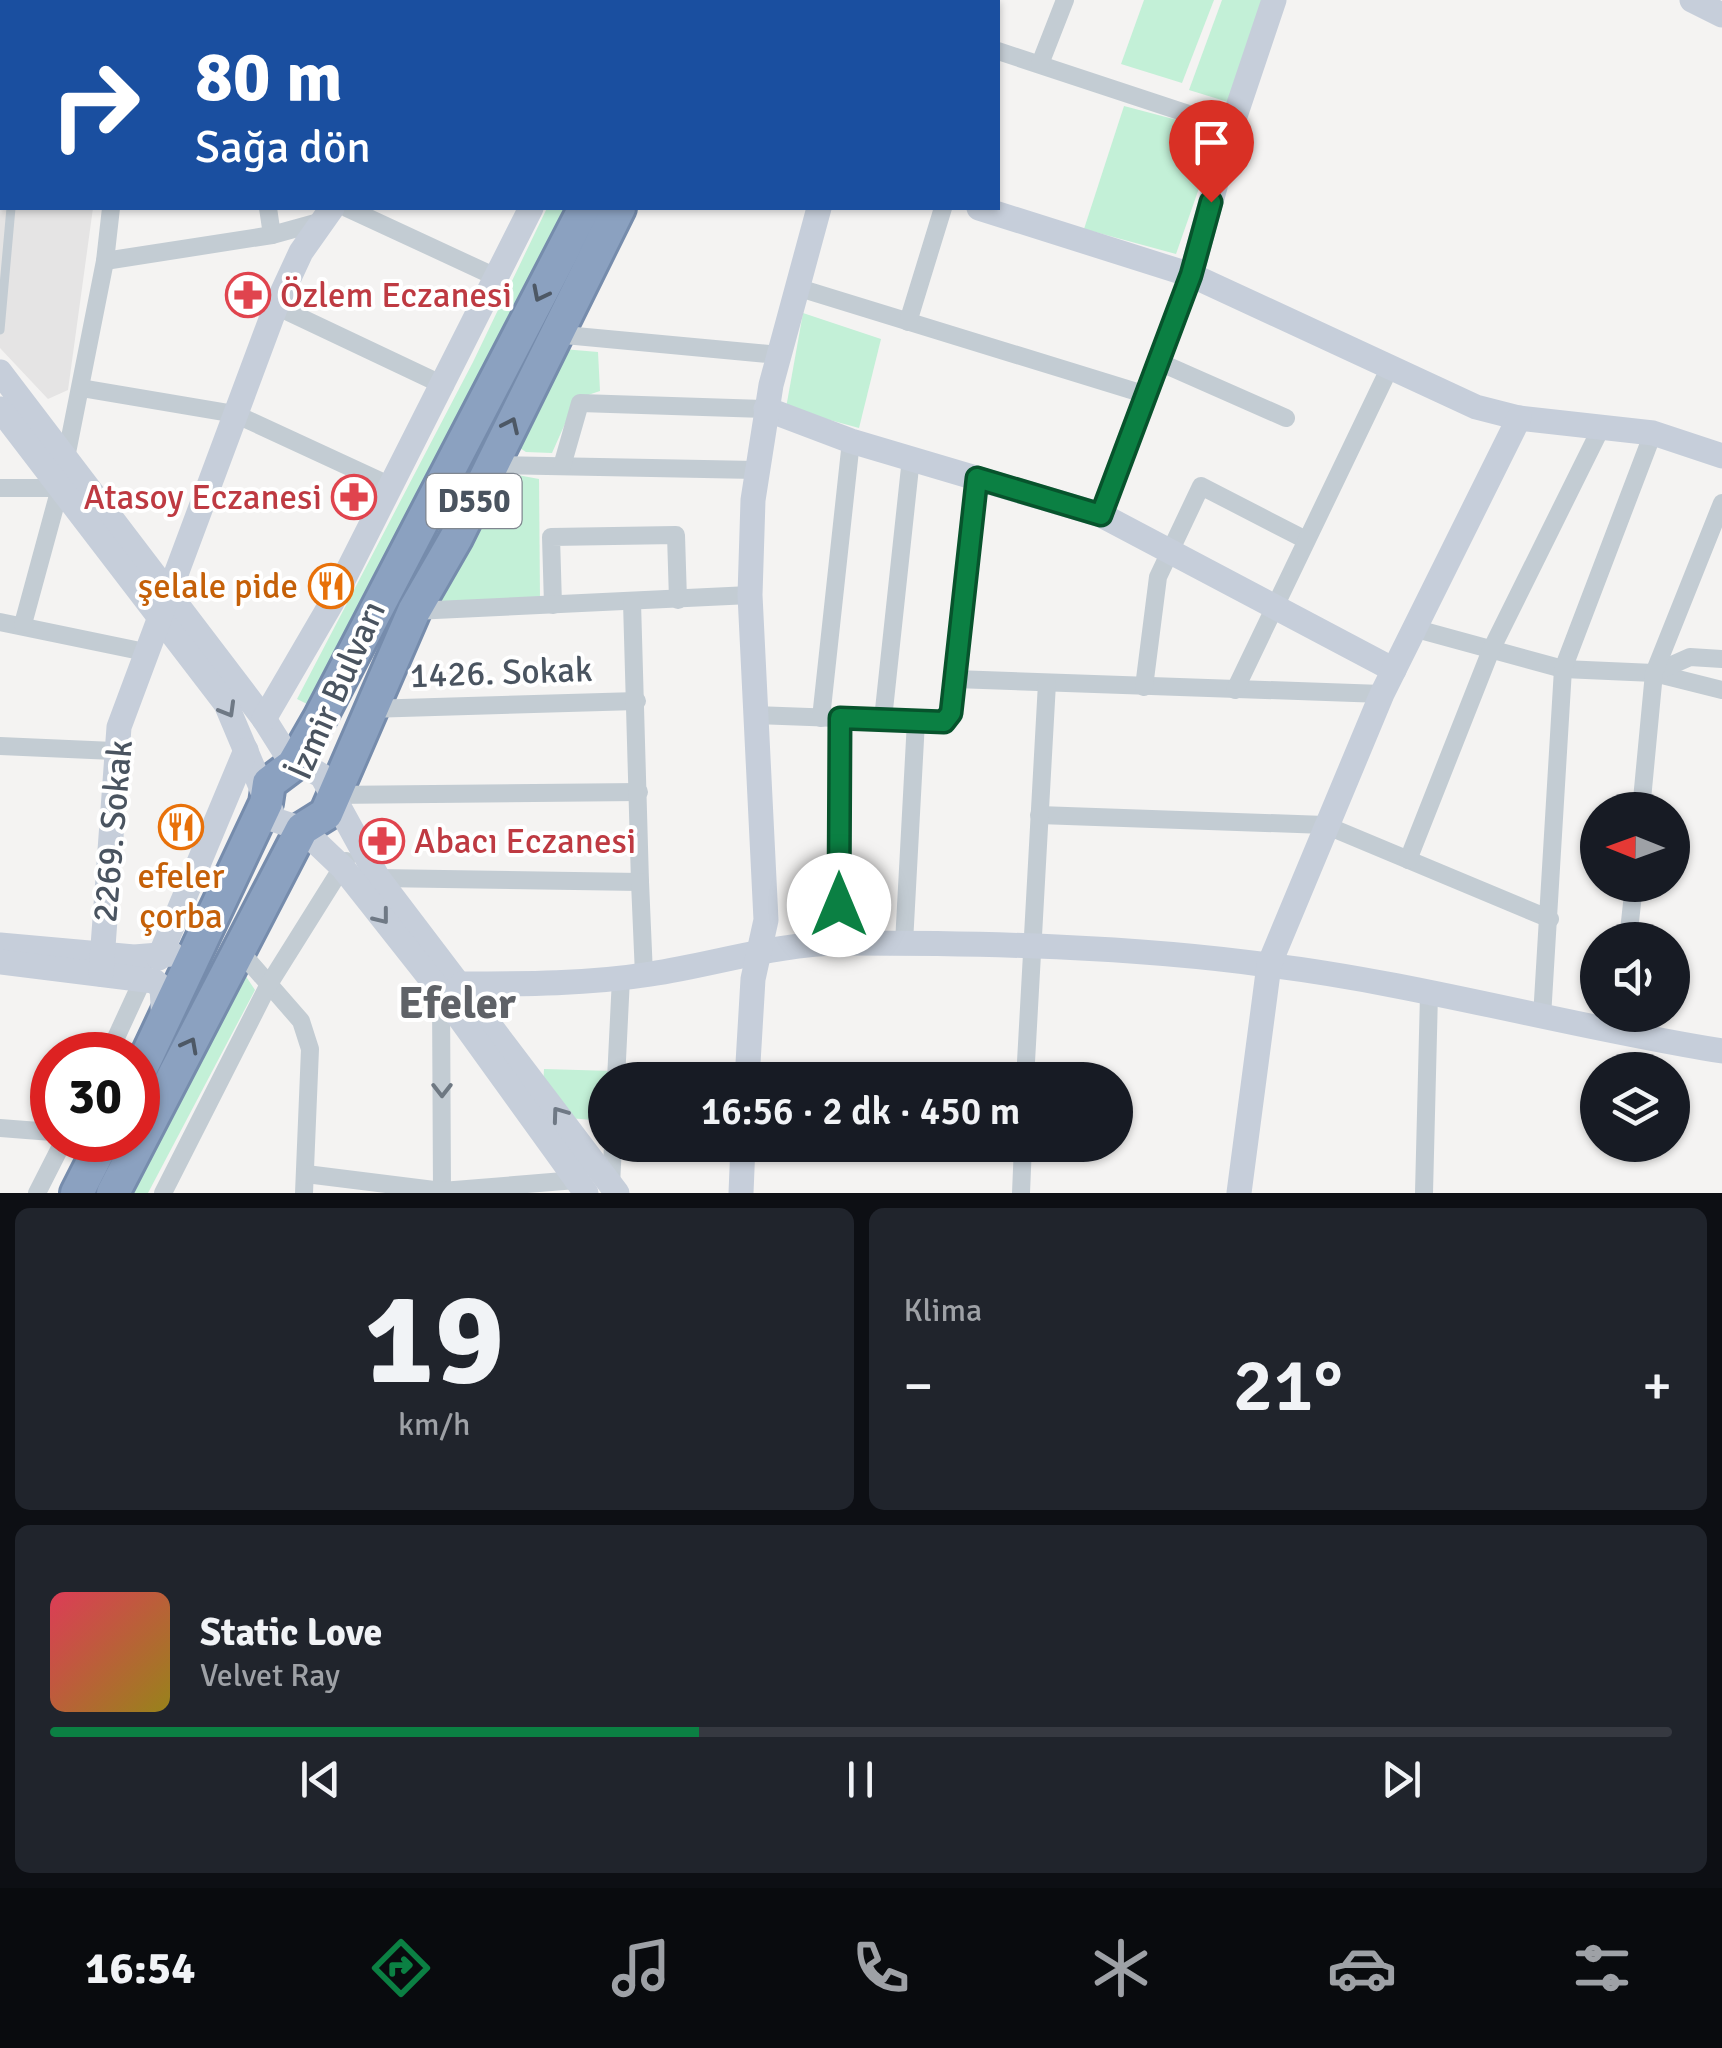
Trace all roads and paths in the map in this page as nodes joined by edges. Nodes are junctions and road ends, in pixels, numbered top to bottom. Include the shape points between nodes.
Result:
1 (1065, 0) edge
2 (1274, 0) edge
3 (1692, 0) edge
4 (1722, 15) edge
5 (1000, 52) edge
6 (1040, 64) junction
7 (1231, 128) junction
8 (11, 210) edge
9 (110, 210) edge
10 (268, 210) edge
11 (351, 210) edge
12 (529, 210) edge
13 (583, 210) edge
14 (618, 210) edge
15 (818, 210) edge
16 (942, 210) edge
17 (985, 210) edge
18 (325, 215) edge
19 (272, 235) junction
20 (301, 252) junction
21 (105, 262) junction
22 (1191, 275) junction
23 (498, 278) junction
24 (796, 287) junction
25 (276, 306) junction
26 (908, 322) junction
27 (0, 330) edge
28 (554, 334) junction
29 (779, 355) junction
30 (1159, 362) junction
31 (1390, 366) junction
32 (0, 372) edge
33 (445, 386) junction
34 (81, 388) junction
35 (1147, 395) junction
36 (0, 408) edge
37 (766, 409) junction
38 (236, 414) junction
39 (1286, 418) dead end
40 (1519, 418) junction
41 (1602, 426) junction
42 (1653, 433) junction
43 (851, 441) junction
44 (1722, 456) edge
45 (911, 458) junction
46 (65, 461) junction
47 (492, 465) junction
48 (562, 466) junction
49 (756, 470) junction
50 (977, 478) junction
51 (393, 487) junction
52 (0, 488) edge
53 (60, 488) junction
54 (1722, 503) edge
55 (1101, 515) junction
56 (1304, 539) junction
57 (1169, 551) junction
58 (750, 595) junction
59 (678, 600) junction
60 (632, 602) junction
61 (163, 604) junction
62 (1272, 605) junction
63 (553, 606) junction
64 (414, 611) junction
65 (0, 622) edge
66 (23, 624) junction
67 (1413, 628) junction
68 (1492, 650) junction
69 (192, 658) junction
70 (1722, 658) edge
71 (142, 660) junction
72 (1563, 669) junction
73 (1394, 670) junction
74 (1654, 673) junction
75 (956, 679) junction
76 (1047, 683) junction
77 (1144, 687) junction
78 (1234, 690) junction
79 (1722, 690) edge
80 (1382, 694) junction
81 (637, 701) junction
82 (368, 708) junction
83 (755, 715) junction
84 (264, 718) junction
85 (831, 718) junction
86 (883, 719) junction
87 (916, 720) junction
88 (0, 746) edge
89 (246, 750) junction
90 (114, 751) junction
91 (293, 765) junction
92 (639, 792) junction
93 (1642, 792) edge
94 (330, 796) junction
95 (266, 802) junction
96 (1039, 815) junction
97 (1324, 826) junction
98 (302, 829) junction
99 (357, 841) junction
100 (1408, 860) junction
101 (343, 868) junction
102 (378, 878) junction
103 (640, 882) junction
104 (1550, 919) junction
105 (204, 940) junction
106 (839, 943) junction
107 (904, 944) junction
108 (0, 945) edge
109 (1030, 947) junction
110 (759, 949) junction
111 (240, 950) junction
112 (0, 962) edge
113 (102, 964) junction
114 (1269, 964) junction
115 (152, 967) junction
116 (632, 976) junction
117 (269, 984) junction
118 (502, 984) junction
119 (452, 988) junction
120 (1429, 994) junction
121 (1542, 1017) junction
122 (1580, 1021) edge
123 (164, 1023) junction
124 (497, 1030) junction
125 (120, 1032) edge
126 (160, 1032) edge
127 (1647, 1032) edge
128 (1722, 1051) edge
129 (619, 1062) edge
130 (748, 1062) edge
131 (1026, 1062) edge
132 (0, 1128) edge
133 (30, 1130) edge
134 (53, 1162) edge
135 (93, 1162) edge
136 (613, 1162) edge
137 (743, 1162) edge
138 (1022, 1162) edge
139 (305, 1183) edge
140 (581, 1186) edge
141 (614, 1189) edge
142 (442, 1191) edge
143 (37, 1193) edge
144 (77, 1193) edge
145 (112, 1193) edge
146 (163, 1193) edge
147 (741, 1193) edge
148 (1021, 1193) edge
149 (1240, 1193) edge
150 (1424, 1193) edge

1 - 6 street
2 - 7 street
3 - 4 street
5 - 6 street
6 - 7 street
7 - 22 street
8 - 27 lane
9 - 21 street
10 - 19 street
11 - 23 street
12 - 23 street
13 -> 91 highway, İzmir Bulvarı / D550
14 - 28 highway, İzmir Bulvarı / D550
15 - 24 street
16 - 26 street
17 - 22 street
18 - 19 street
18 - 20 street, 2269. Sokak
19 - 20 street
19 - 21 street
20 - 25 street, 2269. Sokak
21 - 34 street
22 - 30 street
22 - 31 street
23 - 33 street
24 - 26 street
24 - 29 street
25 - 33 street
25 - 38 street, 2269. Sokak
26 - 35 street
28 - 29 street
47 -> 28 highway, İzmir Bulvarı / D550
29 - 37 street
30 - 35 street
30 - 39 street
31 - 40 street via 1476,407
31 - 56 street
32 - 46 street
33 - 51 street
34 - 38 street
34 - 46 street
35 - 55 street
36 - 53 street
37 - 43 street
37 - 48 street via 580,403
37 - 49 street
38 - 51 street
38 - 61 street, 2269. Sokak
40 - 41 street
40 - 67 street
41 - 42 street
41 - 68 street
42 - 44 street
42 - 72 street
43 - 45 street
43 - 85 street
45 - 50 street
45 - 86 street
46 - 53 street
46 - 61 street
47 - 48 street
47 - 64 highway, İzmir Bulvarı / D550
48 - 49 street
49 - 58 street
50 - 55 street
50 - 75 street
51 - 84 street
52 - 53 street
53 - 61 street
53 - 66 street
54 - 74 street
55 - 57 street
56 - 57 street via 1200,486
56 - 62 street
57 - 62 street
57 - 77 street via 1158,577
58 - 59 street
58 - 83 street
59 - 60 street
59 - 63 street via 676,535 550,536
60 - 63 street
60 - 81 street
61 - 69 street
61 - 71 street, 2269. Sokak
61 - 84 street
62 - 73 street
62 - 78 street
63 - 64 street
64 - 82 highway, İzmir Bulvarı / D550
65 - 66 street
66 - 71 street
67 - 68 street
67 - 73 street
68 - 72 street
68 - 100 street
69 - 71 street
69 -> 89 street via 226,704
70 - 74 street via 1690,657
71 - 90 street, 2269. Sokak
72 - 74 street
72 - 104 street
73 - 80 street
74 - 79 street
74 - 93 street
75 - 76 street
75 - 87 street via 944,722
76 - 77 street
76 - 96 street
77 - 78 street
78 - 80 street
80 - 97 street
81 - 82 street, 1426. Sokak
81 - 92 street
82 - 94 highway, İzmir Bulvarı / D550
83 - 85 street
83 - 110 street via 766,920
84 - 91 street
85 - 86 street
85 - 106 street
86 - 87 street
87 - 107 street
88 - 90 street
89 - 95 street
89 - 115 street
90 - 113 street, 2269. Sokak
91 - 94 street via 322,776
91 - 95 highway, İzmir Bulvarı / D550 via 275,774
92 - 94 street
92 - 103 street
94 - 98 highway, İzmir Bulvarı / D550 via 326,814
94 - 99 street
95 - 98 street via 275,820
95 - 105 highway, İzmir Bulvarı / D550
96 - 97 street
96 - 109 street
97 - 100 street
97 - 114 street
98 - 101 street
98 - 111 highway, İzmir Bulvarı / D550
99 - 101 street
99 - 102 street
100 - 104 street
101 - 117 street
101 -> 119 street
102 - 103 street
102 - 119 street
103 - 116 street
104 - 121 street
105 - 115 street
105 - 123 highway, İzmir Bulvarı / D550
106 - 107 street
106 - 110 street
107 - 109 street
108 - 113 street
109 - 114 street
109 - 131 street
110 - 116 street
110 - 130 street
111 - 117 street
145 -> 111 highway, İzmir Bulvarı / D550
112 - 113 street
113 - 115 street
114 - 120 street
114 - 149 street
115 - 123 street via 162,988
115 - 125 street
116 - 118 street
116 - 129 street
117 - 139 street via 301,1021 310,1048
117 - 146 street
118 - 119 street
118 - 124 street via 495,998
119 - 124 street
119 - 140 street
119 -> 142 street
120 - 121 street
120 - 150 street
121 - 122 street
123 - 126 highway, İzmir Bulvarı / D550
141 -> 124 street
127 - 128 street
132 - 133 street
134 - 143 street
135 - 144 highway
136 - 141 street
137 - 147 street
138 - 148 street
139 - 142 street
140 - 142 street

